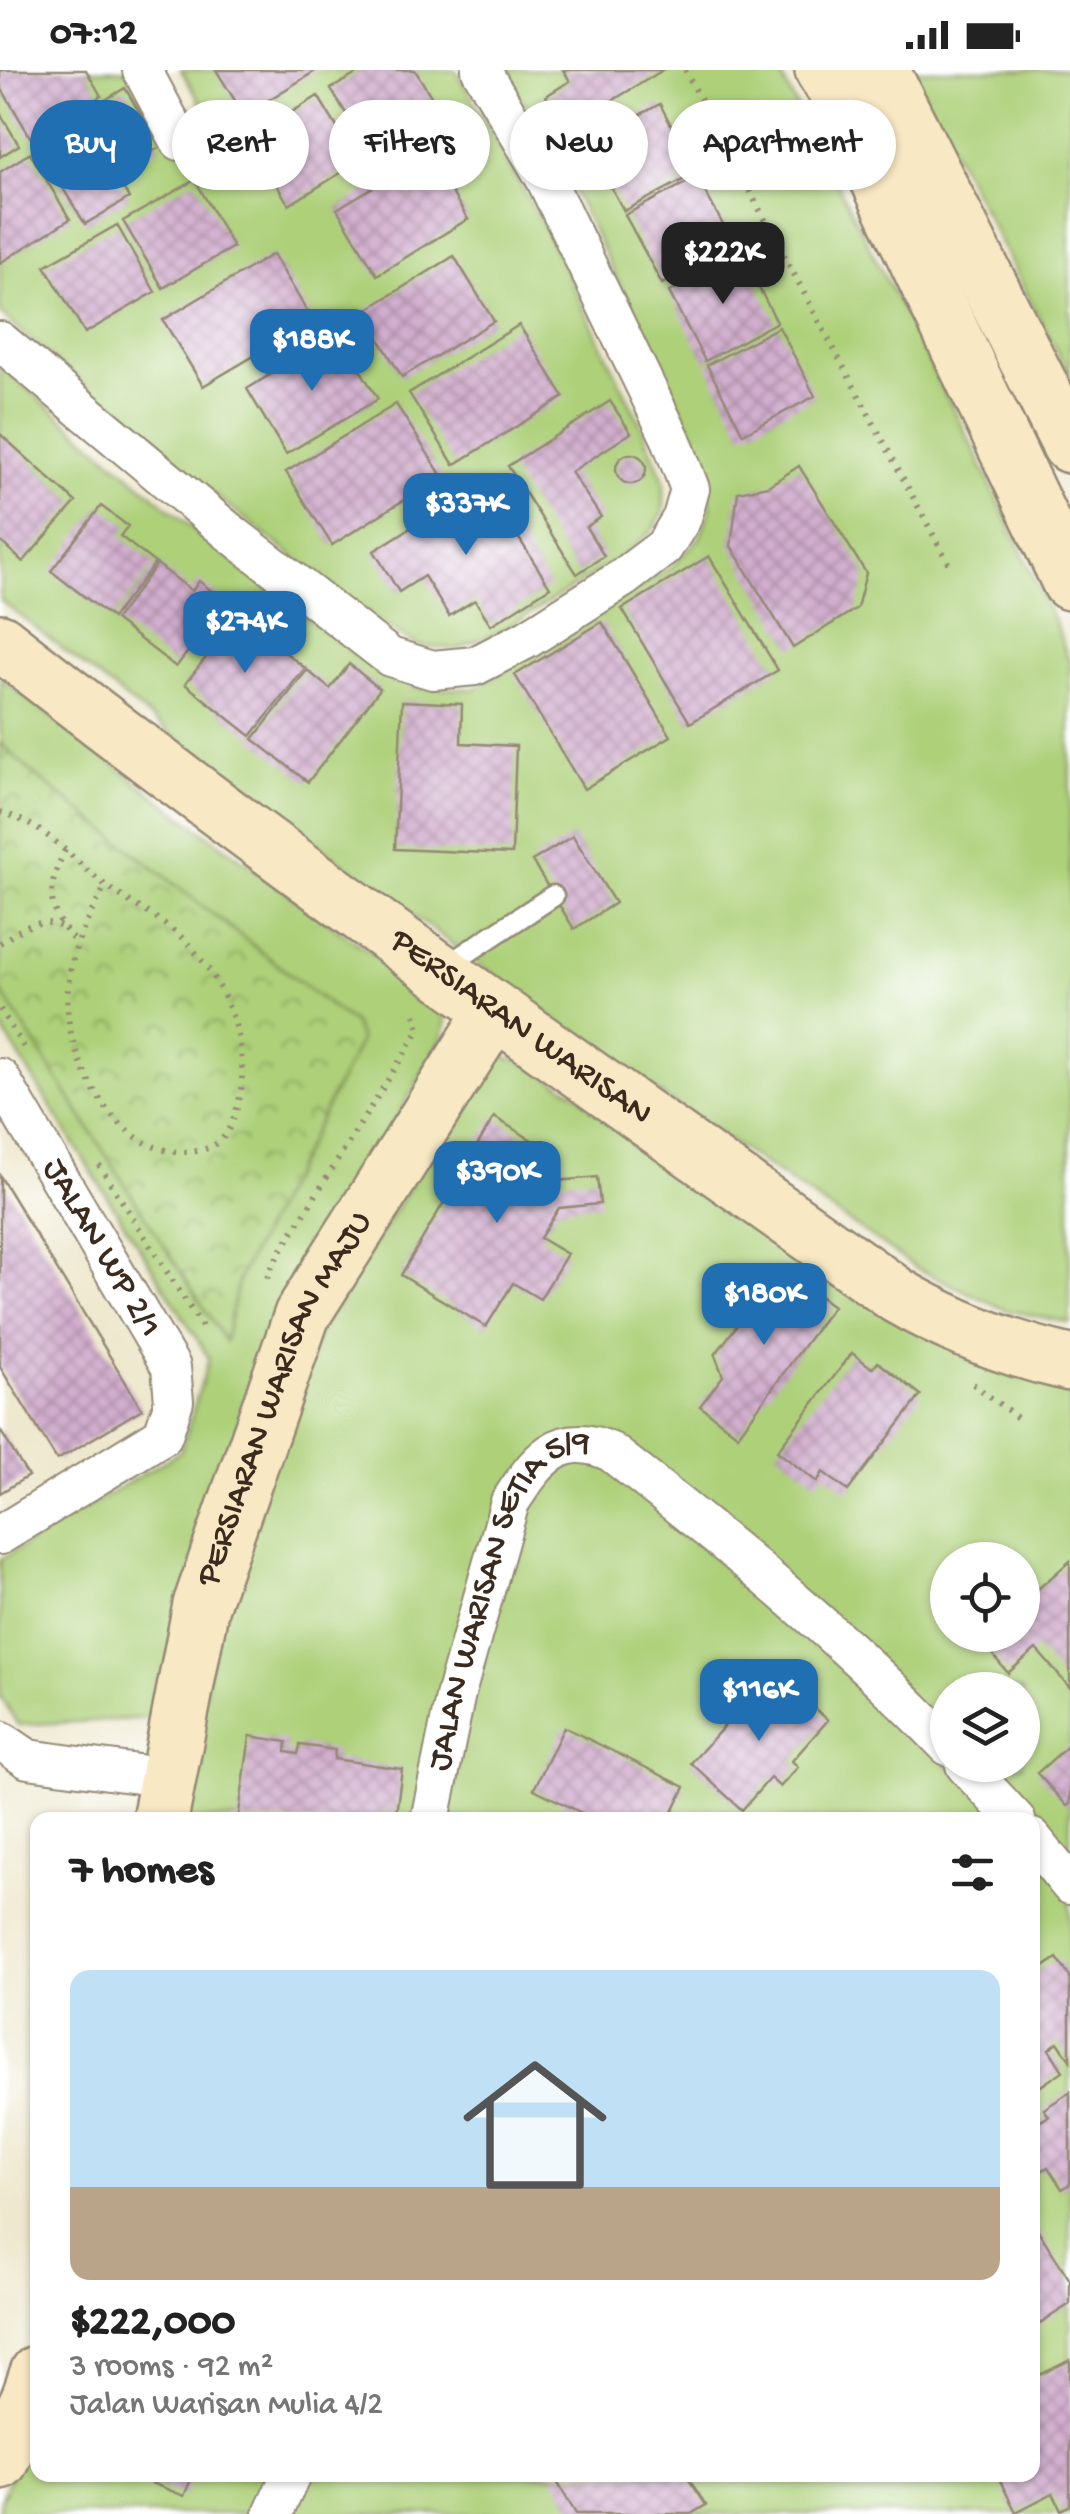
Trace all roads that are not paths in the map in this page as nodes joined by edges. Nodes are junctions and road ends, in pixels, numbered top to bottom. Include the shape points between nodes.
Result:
1 (142, 70) edge
2 (481, 70) edge
3 (824, 70) edge
4 (881, 70) edge
5 (172, 126) edge
6 (0, 341) edge
7 (1070, 446) edge
8 (1070, 582) edge
9 (0, 642) edge
10 (553, 896) dead end
11 (439, 972) junction
12 (494, 1012) junction
13 (15, 1068) edge
14 (1070, 1363) edge
15 (0, 1535) edge
16 (930, 1729) edge
17 (0, 1740) edge
18 (981, 1782) edge
19 (164, 1799) edge
20 (432, 1812) edge
21 (1009, 1812) edge
22 (1040, 1853) edge
23 (1070, 1886) edge
24 (30, 2396) edge
25 (0, 2462) edge
26 (288, 2482) edge
27 (273, 2514) edge

1 - 5 street
2 - 6 street via 544,176 690,489 664,547 527,639 475,666 432,670 390,657
3 - 8 street
4 - 7 street
9 - 11 street, PERSIARAN WARISAN
10 - 11 lane
11 - 12 street, PERSIARAN WARISAN
12 - 14 street, PERSIARAN WARISAN via 898,1296 966,1332
12 - 19 street, PERSIARAN WARISAN MAJU via 302,1315 200,1604
13 - 15 street, JALAN WP 2/1 via 171,1367 174,1401 164,1435
16 - 20 street, JALAN WARISAN SETIA 5/9 via 712,1531 611,1452 576,1442 546,1453 510,1502 456,1693
17 - 19 street via 28,1759
18 - 21 street
22 - 23 street
24 - 25 street
26 - 27 street

